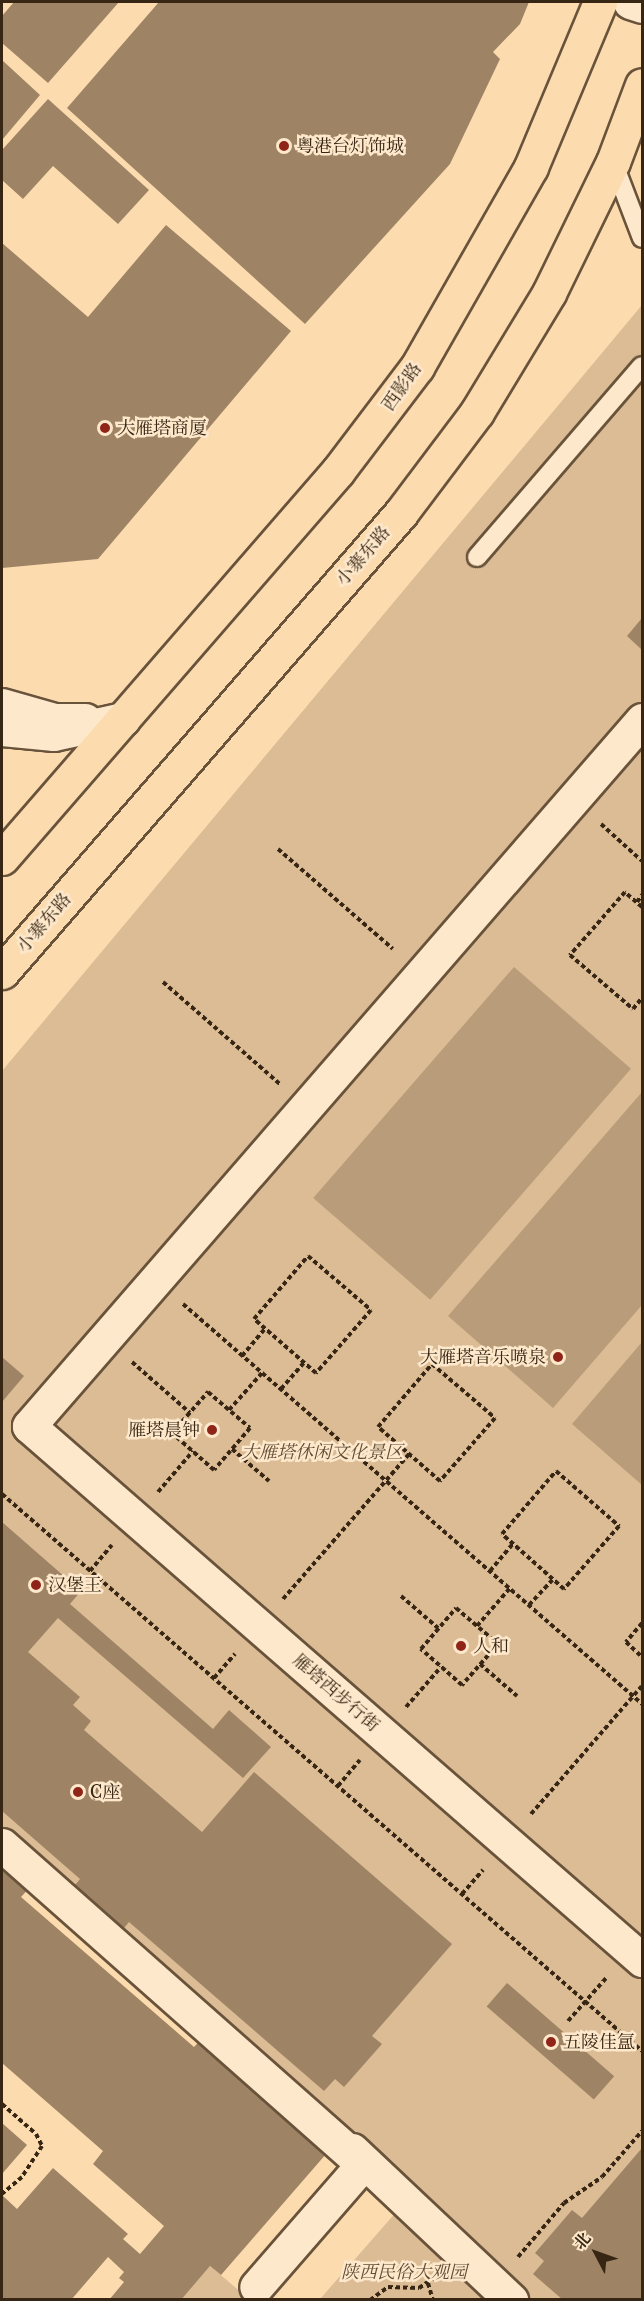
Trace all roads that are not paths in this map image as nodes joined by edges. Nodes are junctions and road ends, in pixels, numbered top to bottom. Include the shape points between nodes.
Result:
1 (600, 2) edge
2 (630, 2) edge
3 (642, 6) edge
4 (642, 86) edge
5 (613, 162) junction
6 (642, 238) edge
7 (642, 366) edge
8 (477, 557) dead end
9 (2, 705) edge
10 (123, 719) junction
11 (642, 720) edge
12 (2, 729) edge
13 (2, 858) edge
14 (2, 972) edge
15 (2, 1845) edge
16 (642, 1960) edge
17 (352, 2150) junction
18 (256, 2287) dead end
19 (502, 2292) edge

1 - 10 main road, 西影路 via 531,167 417,367 338,471
2 - 3 street
4 - 5 main road, 小寨东路
5 - 6 lane
5 - 14 main road, 小寨东路 via 549,293 471,421 400,513
7 - 8 lane
9 - 10 street via 54,720
10 - 12 street via 54,734
10 - 13 main road
11 - 16 street, 雁塔西步行街 via 29,1426
15 - 17 street
17 - 18 street via 356,2172
17 - 19 street

